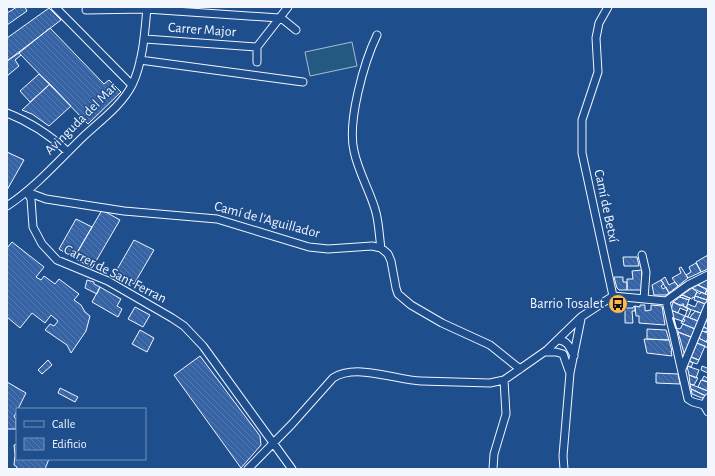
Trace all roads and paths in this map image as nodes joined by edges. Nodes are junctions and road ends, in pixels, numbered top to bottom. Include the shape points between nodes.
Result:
1 (55, 7) edge
2 (288, 7) edge
3 (608, 7) edge
4 (146, 8) edge
5 (86, 10) dead end
6 (280, 18) junction
7 (296, 30) dead end
8 (377, 35) dead end
9 (145, 39) junction
10 (257, 47) junction
11 (140, 60) junction
12 (257, 62) dead end
13 (303, 82) dead end
14 (132, 85) junction
15 (7, 113) edge
16 (68, 152) junction
17 (27, 192) junction
18 (7, 206) edge
19 (381, 248) junction
20 (642, 254) dead end
21 (708, 275) edge
22 (612, 296) junction
23 (644, 299) junction
24 (666, 301) junction
25 (708, 306) edge
26 (581, 318) junction
27 (559, 340) junction
28 (544, 352) junction
29 (563, 354) junction
30 (574, 356) junction
31 (520, 369) junction
32 (682, 370) junction
33 (570, 373) junction
34 (504, 380) junction
35 (708, 398) edge
36 (704, 405) junction
37 (708, 412) edge
38 (273, 442) junction
39 (248, 469) edge
40 (292, 469) edge
41 (493, 469) edge
42 (564, 469) edge

1 - 14 street
2 - 6 street
3 - 22 street, Camí de Betxí via 599,23 596,38 598,72 582,120 582,153
4 - 5 street
4 - 6 street
4 - 9 street, Avinguda del Mar
6 - 7 street
6 - 10 street
8 - 19 street via 365,65 352,121 352,139 356,160 376,211
9 - 10 street, Carrer Major
9 - 11 street, Avinguda del Mar
10 - 12 street
11 - 13 street
11 - 14 street, Avinguda del Mar
14 - 16 street, Avinguda del Mar via 119,102
15 - 16 street via 34,126
16 - 17 street, Avinguda del Mar
17 - 18 street, Avinguda del Mar
17 - 19 street, Camí de l'Aguillador via 46,199 124,211 217,219 309,247
17 - 38 street, Carrer de Sant Ferran via 31,199 33,227 42,244 57,260 108,281 184,326 203,346
19 - 31 street via 391,261 398,294 411,305 442,323 490,345
20 - 23 street via 646,272
21 - 24 street via 688,285
22 - 23 street
22 - 26 street
23 - 24 street
24 - 32 street
25 - 32 street
26 - 27 street
26 - 30 street
27 - 28 street
27 - 29 street
27 - 30 street via 565,341
28 - 29 street
28 - 31 street
29 - 33 street
30 - 33 street
31 - 34 street
32 - 36 street via 688,399
33 - 42 street
34 - 38 street via 490,383 421,382 362,372 340,374 333,378
34 - 41 street via 506,414 494,454
35 - 36 street
36 - 37 street
38 - 39 street
38 - 40 street, Carrer de Sant Ferran

